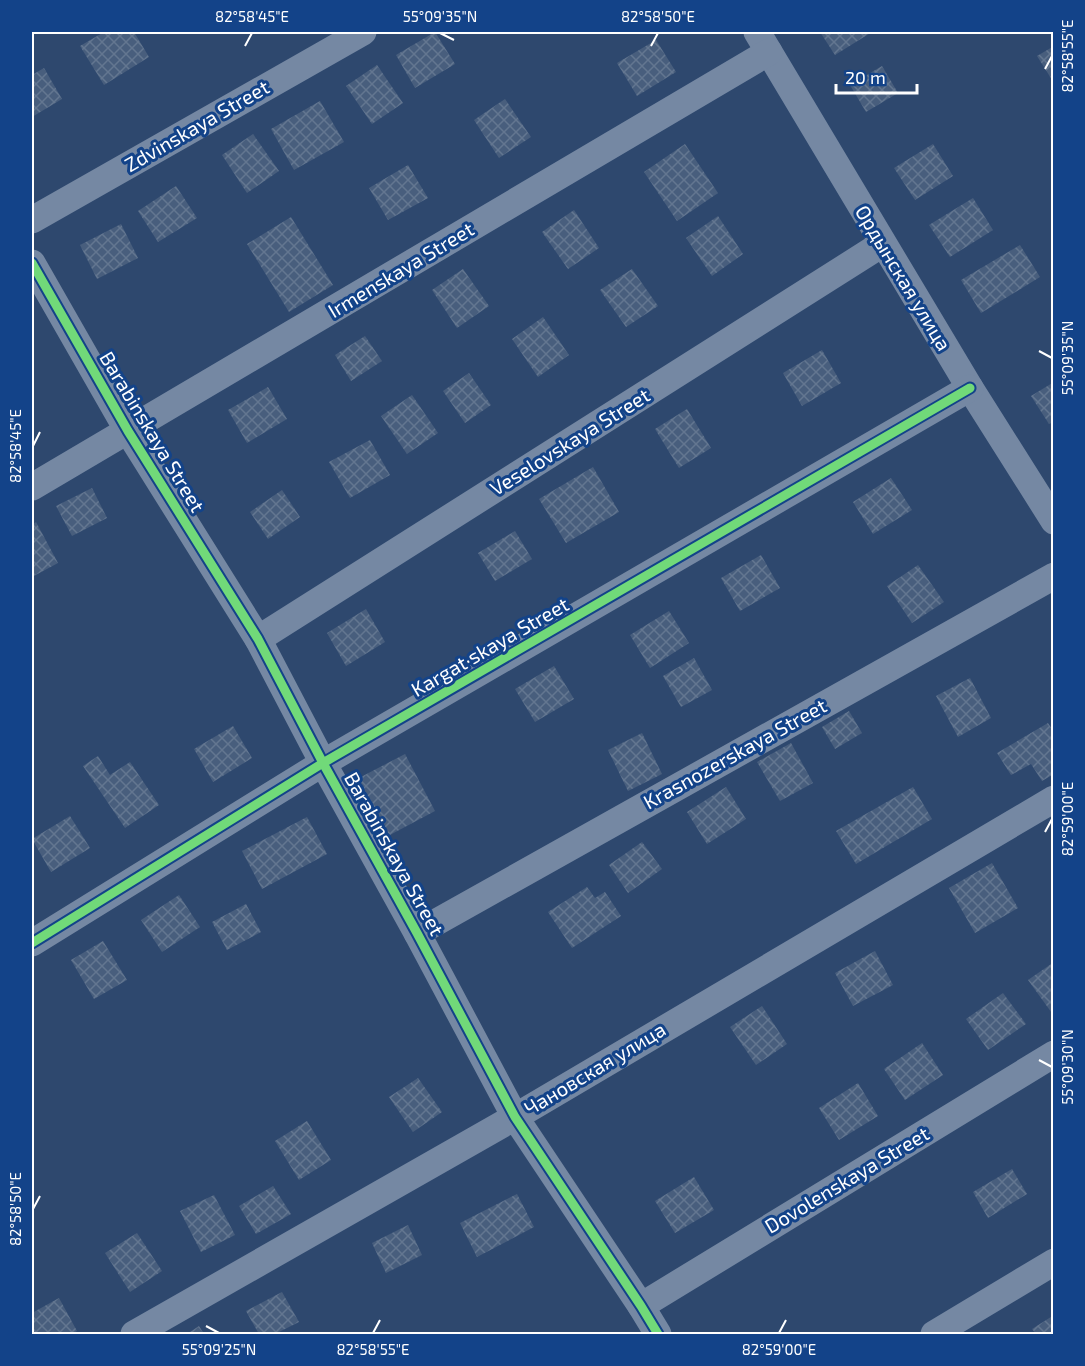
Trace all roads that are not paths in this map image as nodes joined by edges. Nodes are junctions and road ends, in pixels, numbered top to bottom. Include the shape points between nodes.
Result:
1 (363, 32) edge
2 (763, 42) edge
3 (32, 220) edge
4 (882, 244) junction
5 (32, 263) edge
6 (970, 388) junction
7 (128, 431) junction
8 (32, 487) edge
9 (1053, 521) edge
10 (1053, 576) edge
11 (258, 639) junction
12 (323, 763) junction
13 (1053, 799) edge
14 (417, 933) junction
15 (32, 943) edge
16 (1053, 1054) edge
17 (515, 1117) junction
18 (1053, 1262) edge
19 (641, 1306) junction
20 (134, 1335) edge
21 (658, 1335) edge
22 (934, 1335) edge

1 - 3 street, Zdvinskaya Street
2 - 4 street, Ордынская улица
2 - 7 street, Irmenskaya Street
4 - 6 street, Ордынская улица
4 - 11 street, Veselovskaya Street
5 - 7 street, Barabinskaya Street
6 - 9 street, Ордынская улица
6 - 12 street, Kargat·skaya Street
7 - 8 street, Irmenskaya Street
7 - 11 street, Barabinskaya Street
10 - 14 street, Krasnozerskaya Street
11 - 12 street, Barabinskaya Street
12 - 14 street, Barabinskaya Street
12 - 15 street, Kargat·skaya Street
13 - 17 street, Чановская улица
14 - 17 street, Barabinskaya Street
16 - 19 street, Dovolenskaya Street
17 - 19 street, Barabinskaya Street
17 - 20 street, Чановская улица
18 - 22 street
19 - 21 street, Barabinskaya Street

